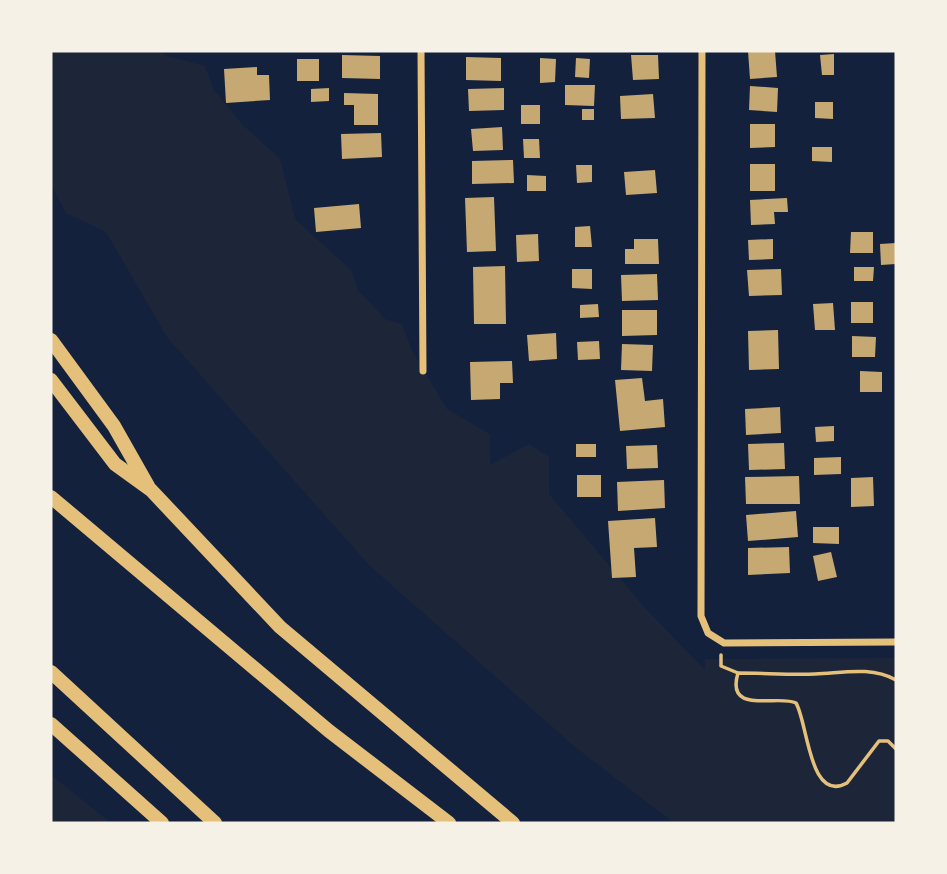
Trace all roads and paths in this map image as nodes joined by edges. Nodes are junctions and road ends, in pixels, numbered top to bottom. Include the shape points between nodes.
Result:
1 (421, 51) edge
2 (702, 51) edge
3 (51, 340) edge
4 (423, 371) dead end
5 (51, 380) edge
6 (151, 490) junction
7 (51, 497) edge
8 (896, 642) edge
9 (721, 653) dead end
10 (51, 672) edge
11 (738, 673) junction
12 (896, 680) edge
13 (51, 724) edge
14 (896, 749) edge
15 (162, 823) edge
16 (215, 823) edge
17 (449, 823) edge
18 (513, 823) edge

1 - 4 street
2 - 8 street via 701,616 708,633 724,643
3 - 6 highway via 114,426
5 - 6 highway via 115,464
6 - 18 highway via 280,627
7 - 17 highway via 329,731
9 - 11 path via 721,666
10 - 16 highway
11 - 12 path via 855,671
11 - 14 path via 737,690 748,700 796,703 815,768 830,786 847,783 879,741 888,741
13 - 15 highway

